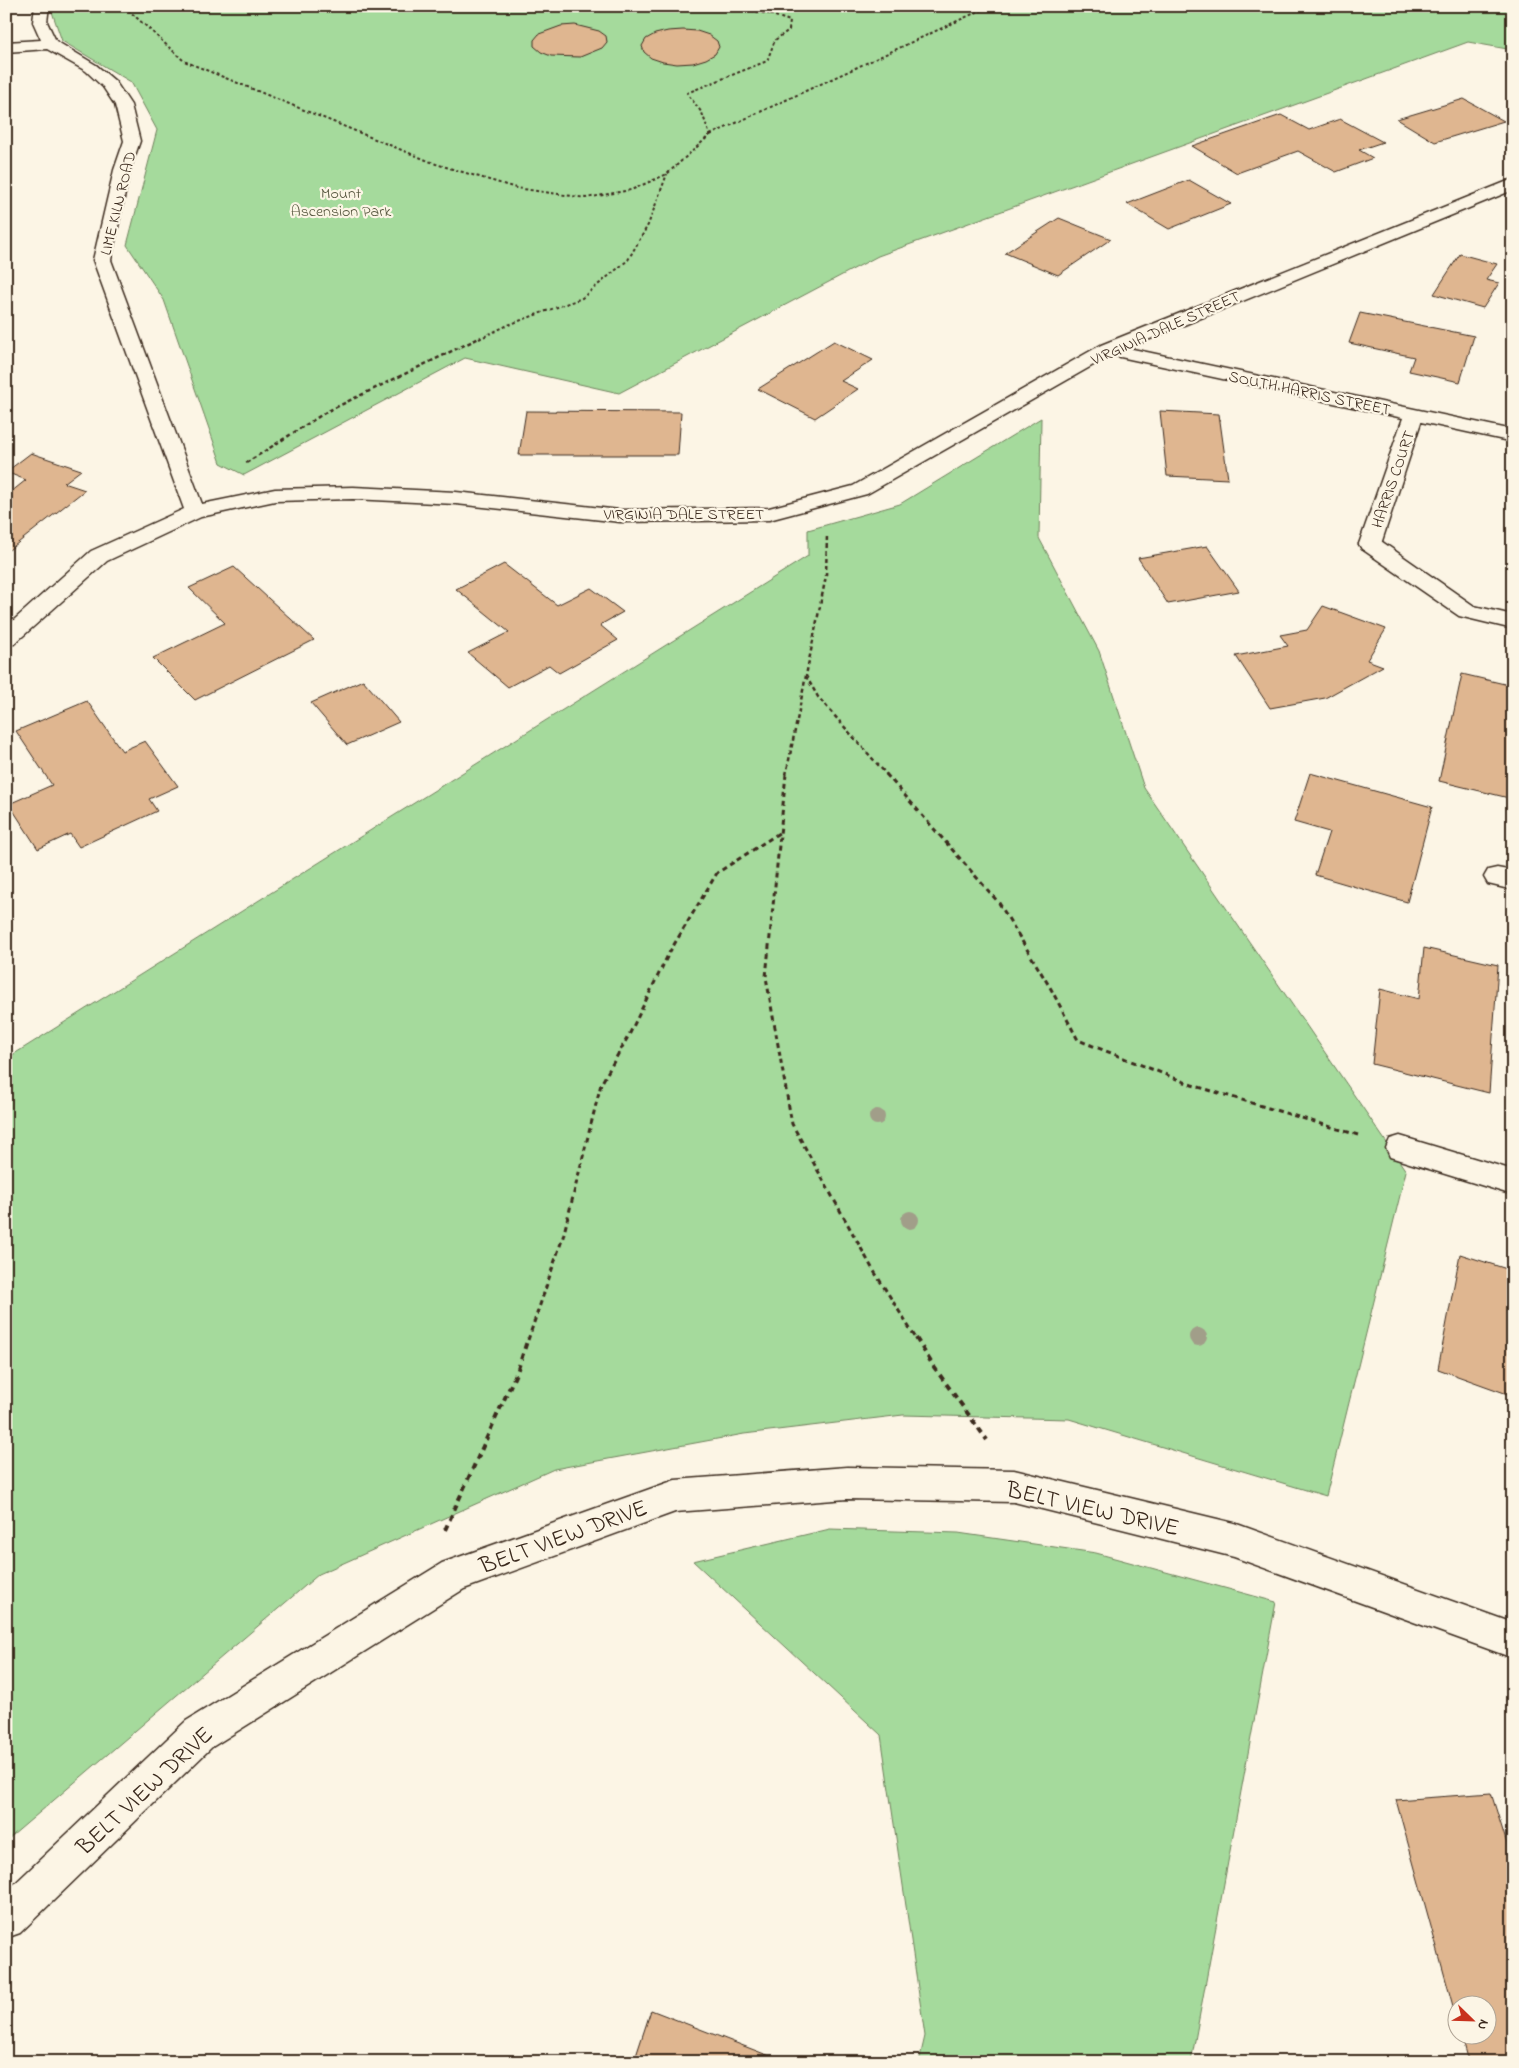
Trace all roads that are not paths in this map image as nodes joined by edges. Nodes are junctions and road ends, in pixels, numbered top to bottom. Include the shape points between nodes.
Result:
1 (42, 6) edge
2 (50, 44) junction
3 (6, 47) edge
4 (1513, 184) edge
5 (1108, 349) junction
6 (1414, 414) junction
7 (1513, 436) edge
8 (195, 512) junction
9 (1513, 622) edge
10 (6, 639) edge
11 (1400, 1148) road end
12 (1513, 1183) edge
13 (1513, 1641) edge
14 (6, 1919) edge

1 - 2 street via 40,22
2 - 3 street
2 - 8 street, LIME KILN ROAD via 92,68 109,84 123,106 132,141 122,170 102,260
4 - 5 street, VIRGINIA DALE STREET
5 - 6 street, SOUTH HARRIS STREET
5 - 8 street, VIRGINIA DALE STREET via 860,490 769,514 620,516 456,498 353,493 275,495
6 - 7 street, SOUTH HARRIS STREET
6 - 9 street, HARRIS COURT via 1370,544 1467,611
8 - 10 street, VIRGINIA DALE STREET via 99,556
11 - 12 street
13 - 14 street, BELT VIEW DRIVE via 1234,1540 1014,1486 838,1484 675,1496 454,1575 199,1734

